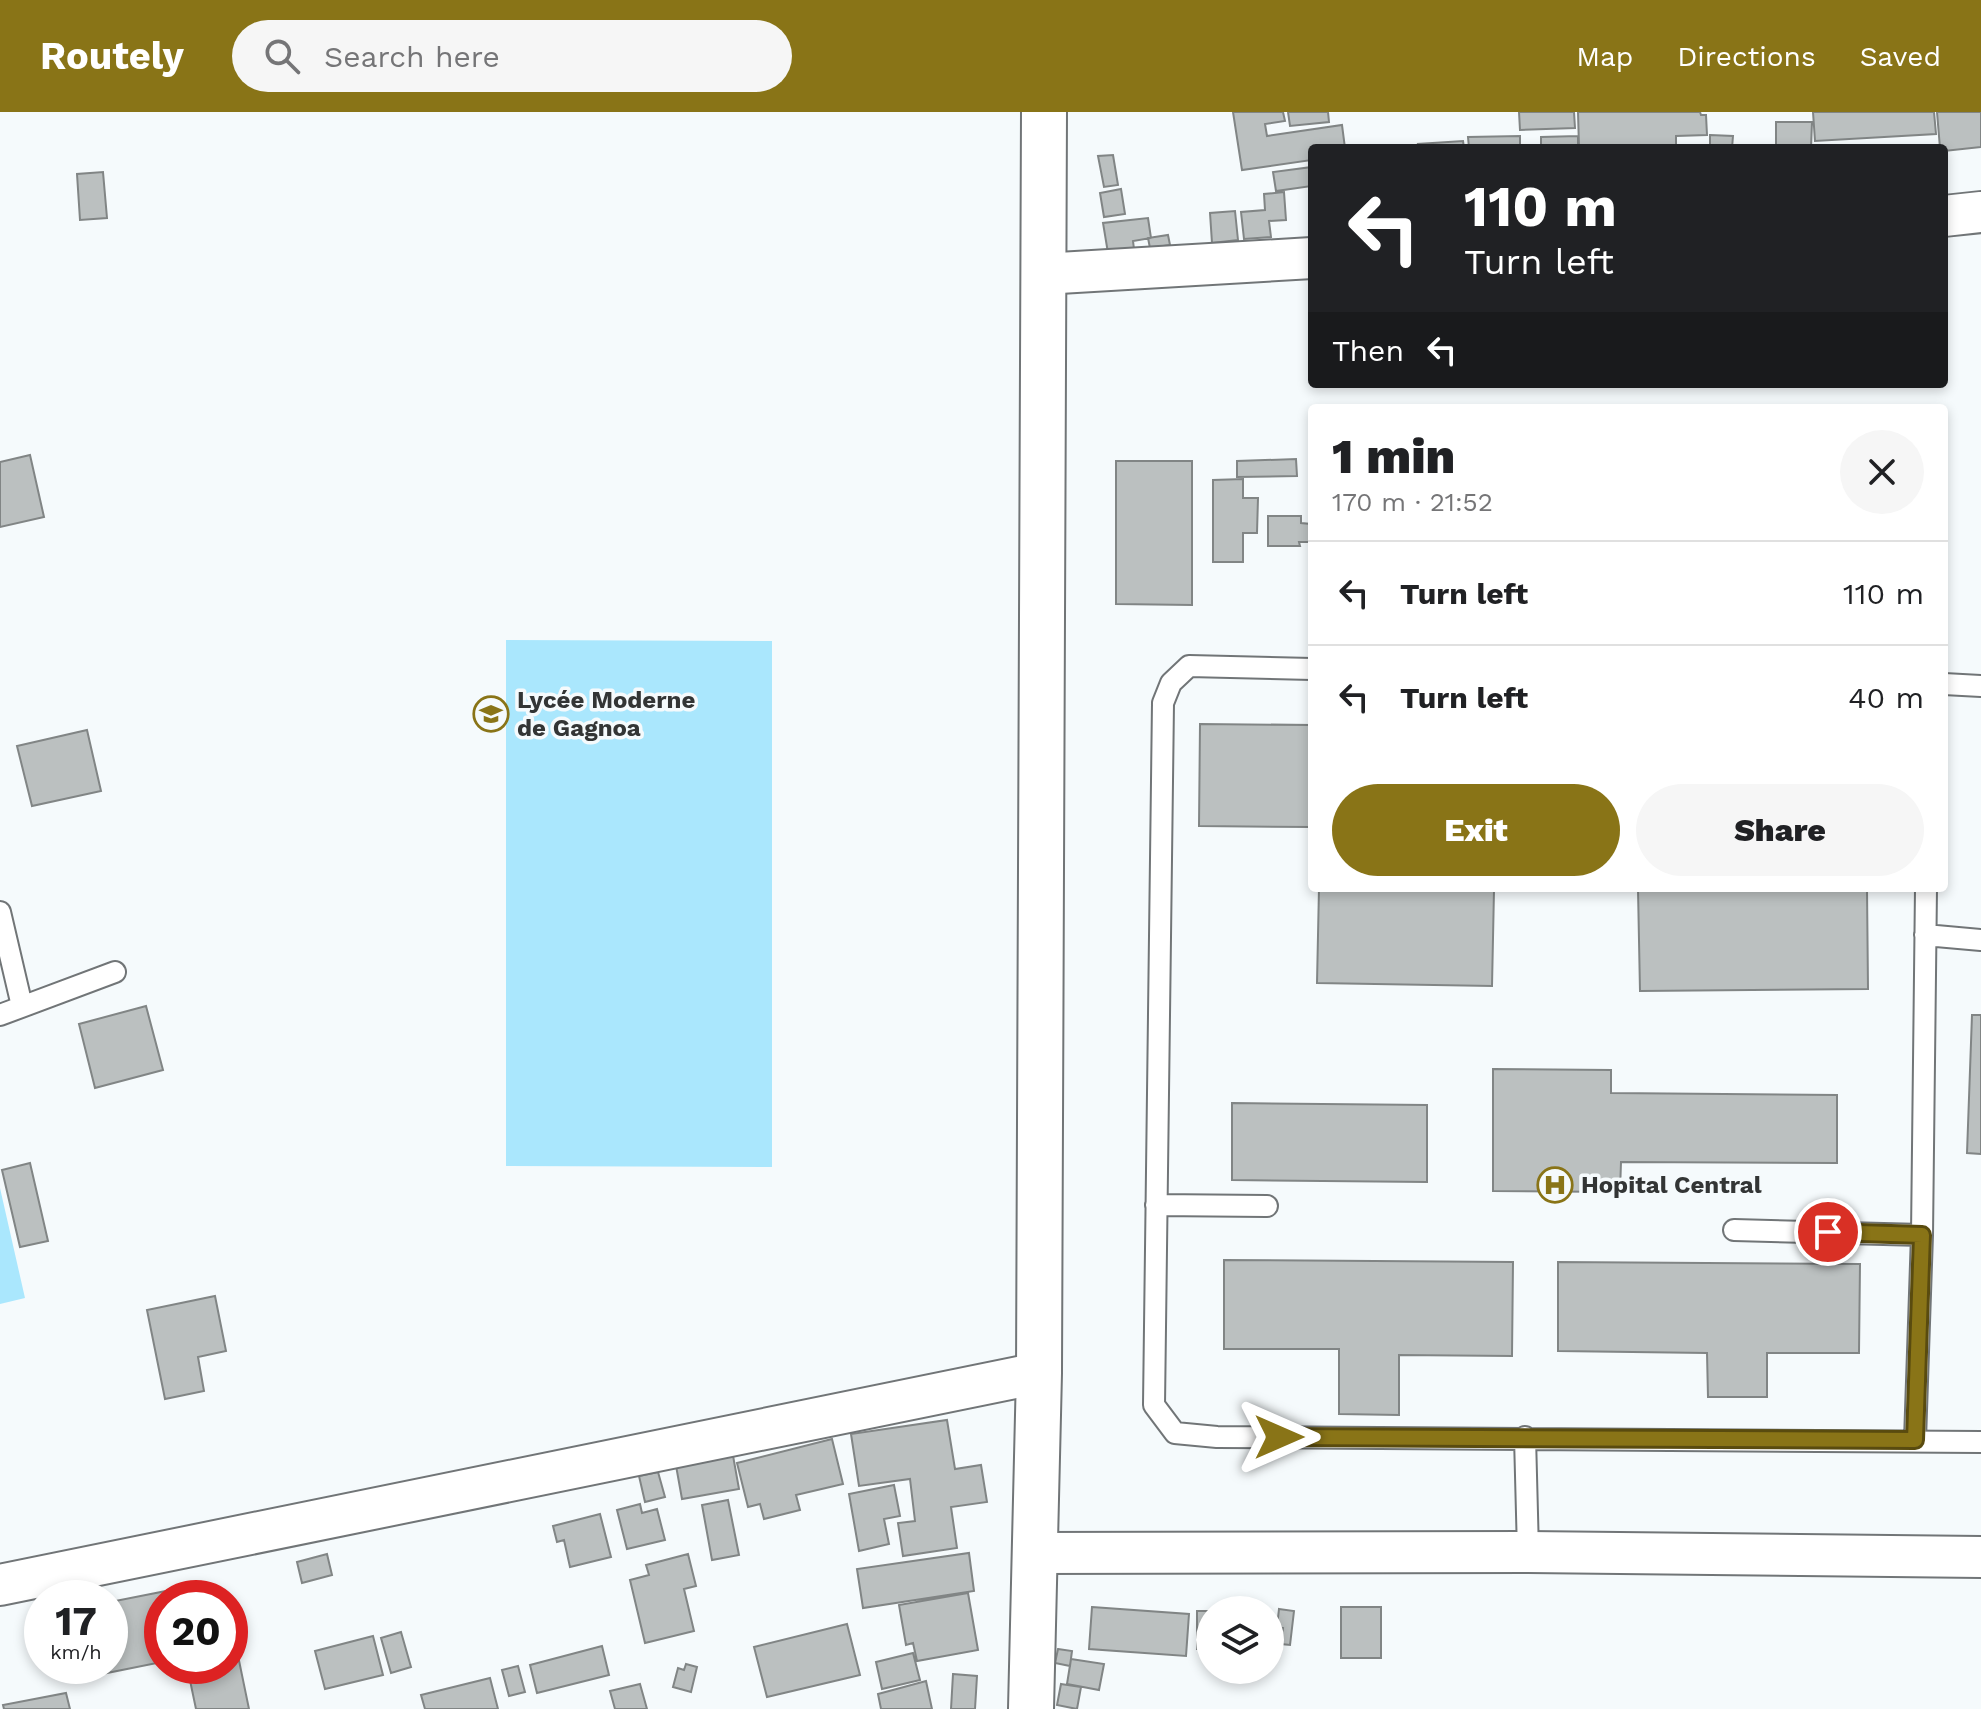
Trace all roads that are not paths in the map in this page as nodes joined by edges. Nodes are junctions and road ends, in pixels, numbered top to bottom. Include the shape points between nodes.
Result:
1 (1044, 112) edge
2 (1981, 212) edge
3 (1948, 216) edge
4 (1308, 258) edge
5 (1042, 274) junction
6 (1308, 669) edge
7 (1948, 684) edge
8 (1981, 686) edge
9 (1926, 892) edge
10 (0, 912) edge
11 (1925, 935) junction
12 (1981, 940) edge
13 (115, 972) dead end
14 (22, 1006) junction
15 (0, 1015) edge
16 (1156, 1205) junction
17 (1267, 1206) dead end
18 (1734, 1230) dead end
19 (1922, 1235) junction
20 (1039, 1373) junction
21 (1525, 1437) junction
22 (1915, 1440) junction
23 (1981, 1442) edge
24 (1528, 1552) junction
25 (1035, 1553) junction
26 (1981, 1557) edge
27 (0, 1585) edge
28 (1031, 1709) edge

1 - 5 street
2 - 3 street
4 - 5 street
5 - 20 street
6 - 16 lane via 1189,666 1171,683 1163,703
7 - 8 lane
9 - 11 lane
10 - 14 lane
11 - 12 lane
11 - 19 lane
13 - 14 lane
14 - 15 lane
16 - 17 lane
16 - 21 lane via 1154,1405 1175,1433
18 - 19 lane
19 - 22 lane
20 - 25 street
20 - 27 street
21 - 22 lane
21 - 24 lane
22 - 23 lane
24 - 25 street
24 - 26 street
25 - 28 street

